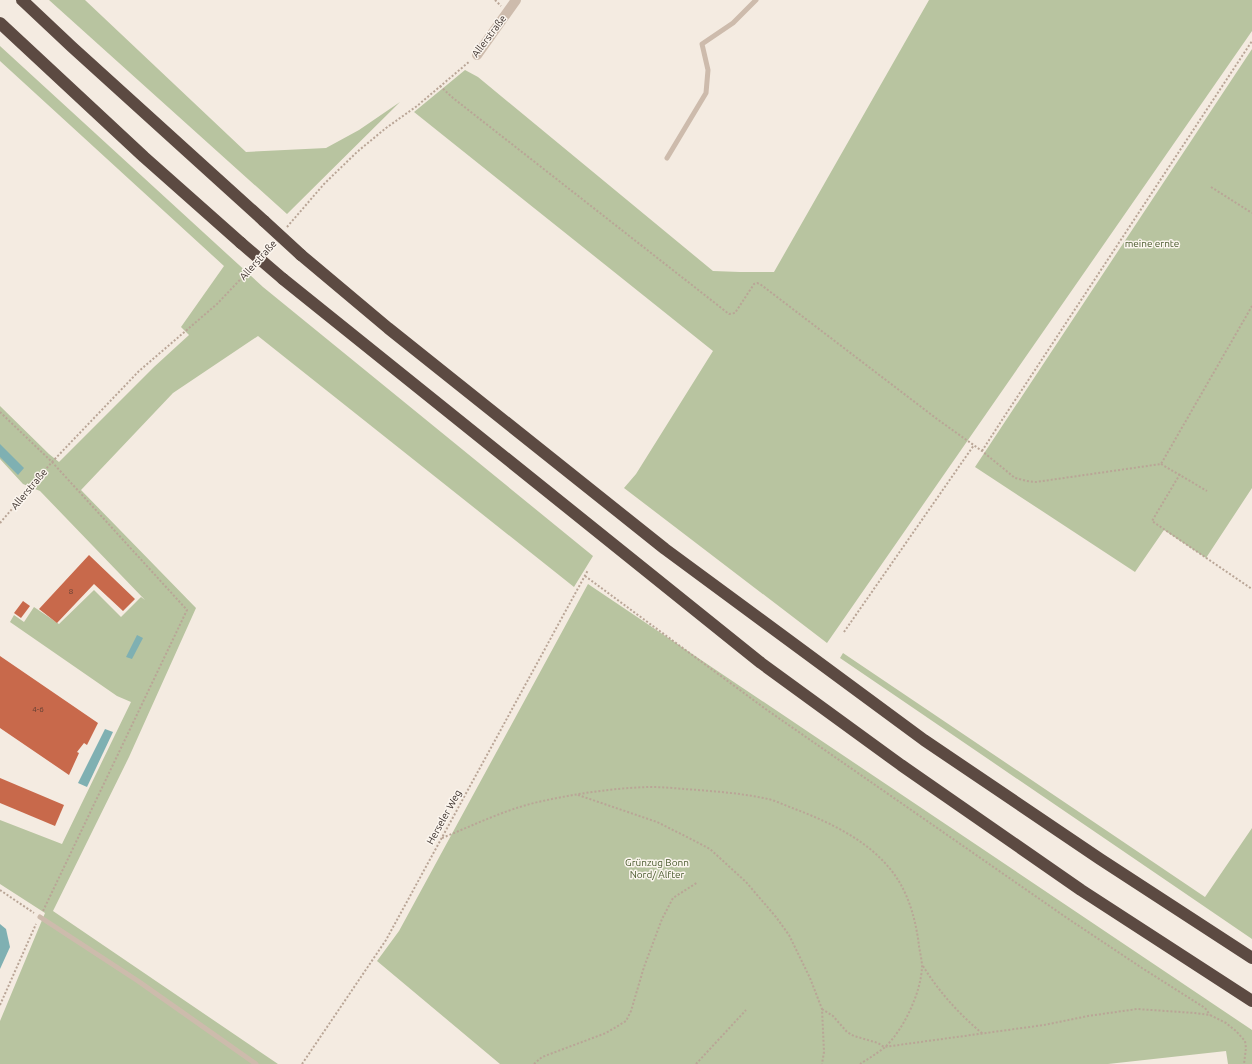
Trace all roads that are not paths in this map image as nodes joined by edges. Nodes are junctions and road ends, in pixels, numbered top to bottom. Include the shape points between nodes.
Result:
1 (22, 0) edge
2 (516, 0) edge
3 (756, 0) edge
4 (2, 26) edge
5 (477, 55) road end
6 (667, 158) dead end
7 (40, 917) road end
8 (1252, 958) edge
9 (1252, 1001) edge
10 (256, 1064) edge

1 - 8 highway, bridge via 301,255 388,328 671,554 924,740
2 - 5 street, Allerstraße
3 - 6 lane via 733,23 702,44 708,70 706,93
4 - 9 highway, bridge via 144,157 283,279 768,667 901,765 1081,890
7 - 10 lane via 138,981

